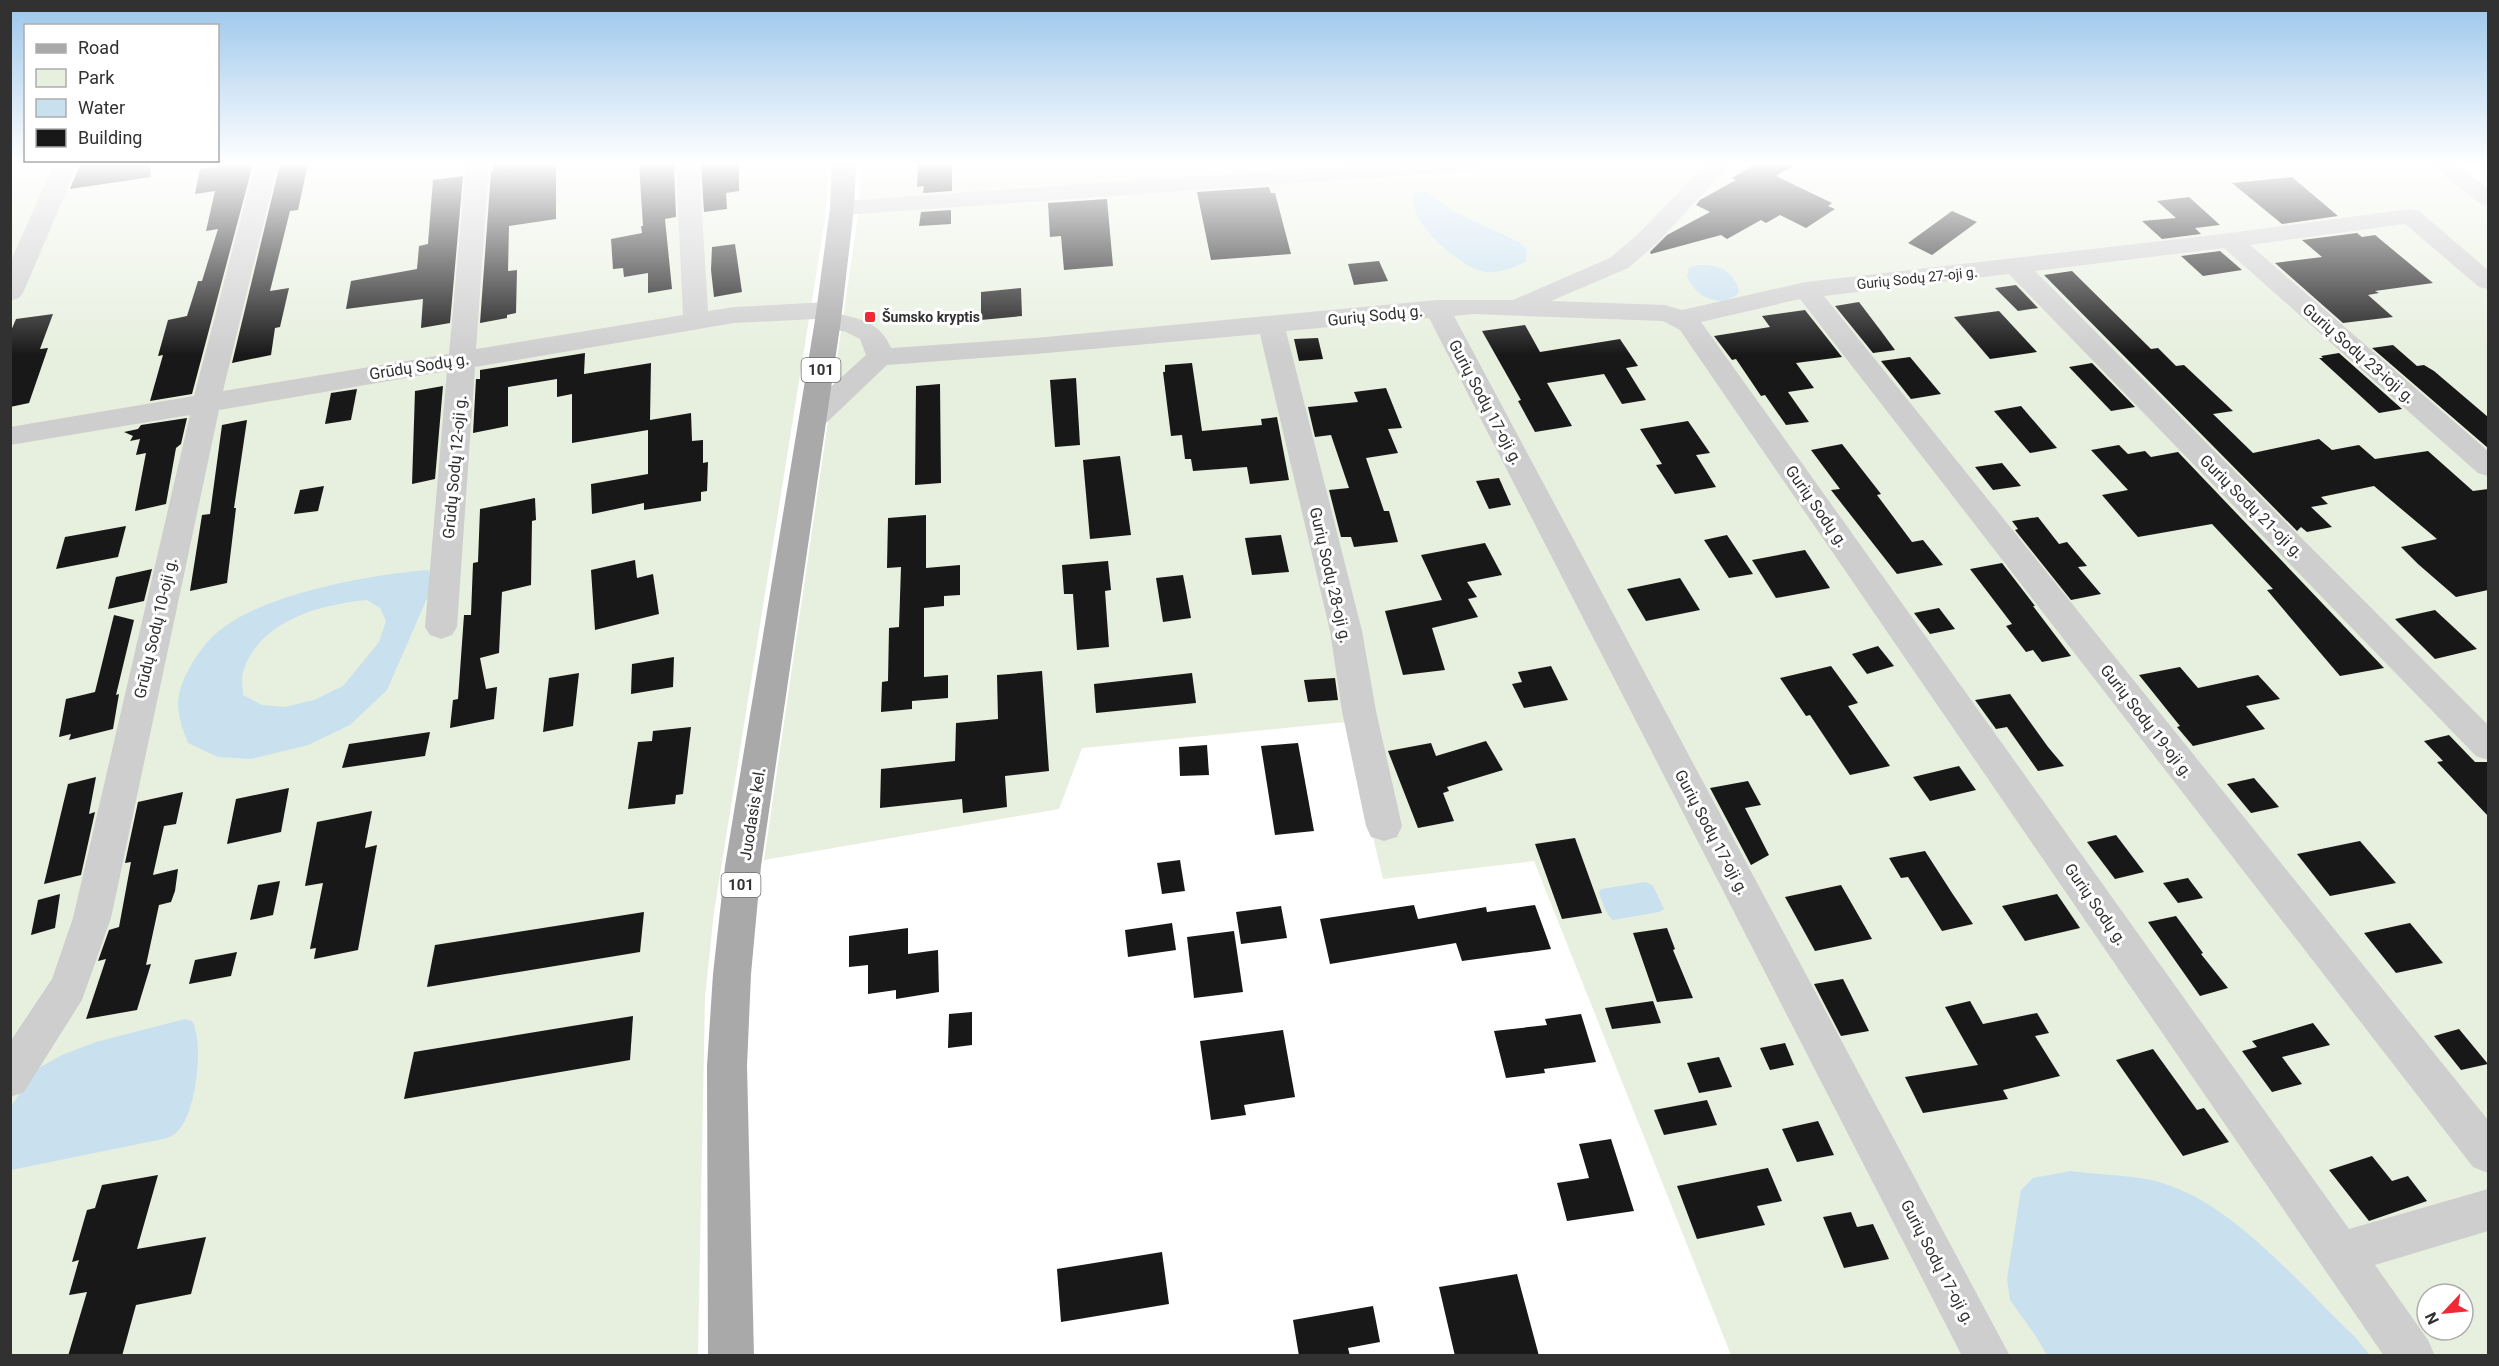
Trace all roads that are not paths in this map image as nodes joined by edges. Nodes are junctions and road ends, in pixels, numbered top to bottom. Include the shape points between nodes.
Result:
1 (38, 228) edge
2 (250, 228) edge
3 (473, 228) edge
4 (691, 228) edge
5 (840, 228) edge
6 (1658, 228) edge
7 (2322, 228) edge
8 (2424, 228) edge
9 (2230, 240) junction
10 (2016, 266) junction
11 (2488, 282) edge
12 (1806, 290) junction
13 (10, 293) edge
14 (1437, 308) junction
15 (1511, 308) junction
16 (829, 315) junction
17 (1681, 318) junction
18 (696, 321) junction
19 (1271, 325) junction
20 (880, 357) junction
21 (464, 359) junction
22 (207, 401) junction
23 (813, 419) junction
24 (10, 436) edge
25 (2488, 466) edge
26 (441, 627) dead end
27 (2488, 746) edge
28 (1384, 826) dead end
29 (10, 1078) edge
30 (2488, 1152) edge
31 (2488, 1210) edge
32 (2341, 1253) junction
33 (731, 1356) edge
34 (1987, 1356) edge
35 (2412, 1356) edge

1 - 13 street
2 - 22 street, Grūdų Sodų 10-oji g.
3 - 21 street, Grūdų Sodų 12-oji g.
4 - 18 street
5 - 16 main road, 101
6 - 15 street via 1619,263
7 - 9 street, Gurių Sodų 27-oji g.
8 - 11 street, Gurių Sodų 27-oji g.
9 - 10 street, Gurių Sodų 27-oji g.
9 - 25 street, Gurių Sodų 23-ioji g.
10 - 12 street, Gurių Sodų 27-oji g.
10 - 27 street, Gurių Sodų 21-oji g.
12 - 17 street, Gurių Sodų 27-oji g.
12 - 30 street, Gurių Sodų 19-oji g.
14 - 15 street, Gurių Sodų g.
14 - 19 street, Gurių Sodų g.
14 - 34 street, Gurių Sodų 17-oji g.
15 - 17 street, Gurių Sodų g. via 1633,310
16 - 18 street, Grūdų Sodų g. via 734,315
16 - 20 street via 867,331 879,345
16 - 23 main road, 101
17 - 32 street, Gurių Sodų g. via 1689,324
18 - 21 street, Grūdų Sodų g.
19 - 20 street, Gurių Sodų g.
19 - 28 street, Gurių Sodų 28-oji g. via 1346,631
20 - 23 street
21 - 22 street, Grūdų Sodų g.
21 - 26 street, Grūdų Sodų 12-oji g.
22 - 24 street, Grūdų Sodų g.
22 - 29 street, Grūdų Sodų 10-oji g. via 92,918 68,987
23 - 33 main road, Juodasis kel. / 101 via 743,866 732,974 728,1066
31 - 32 street
32 - 35 street, Gurių Sodų g.

